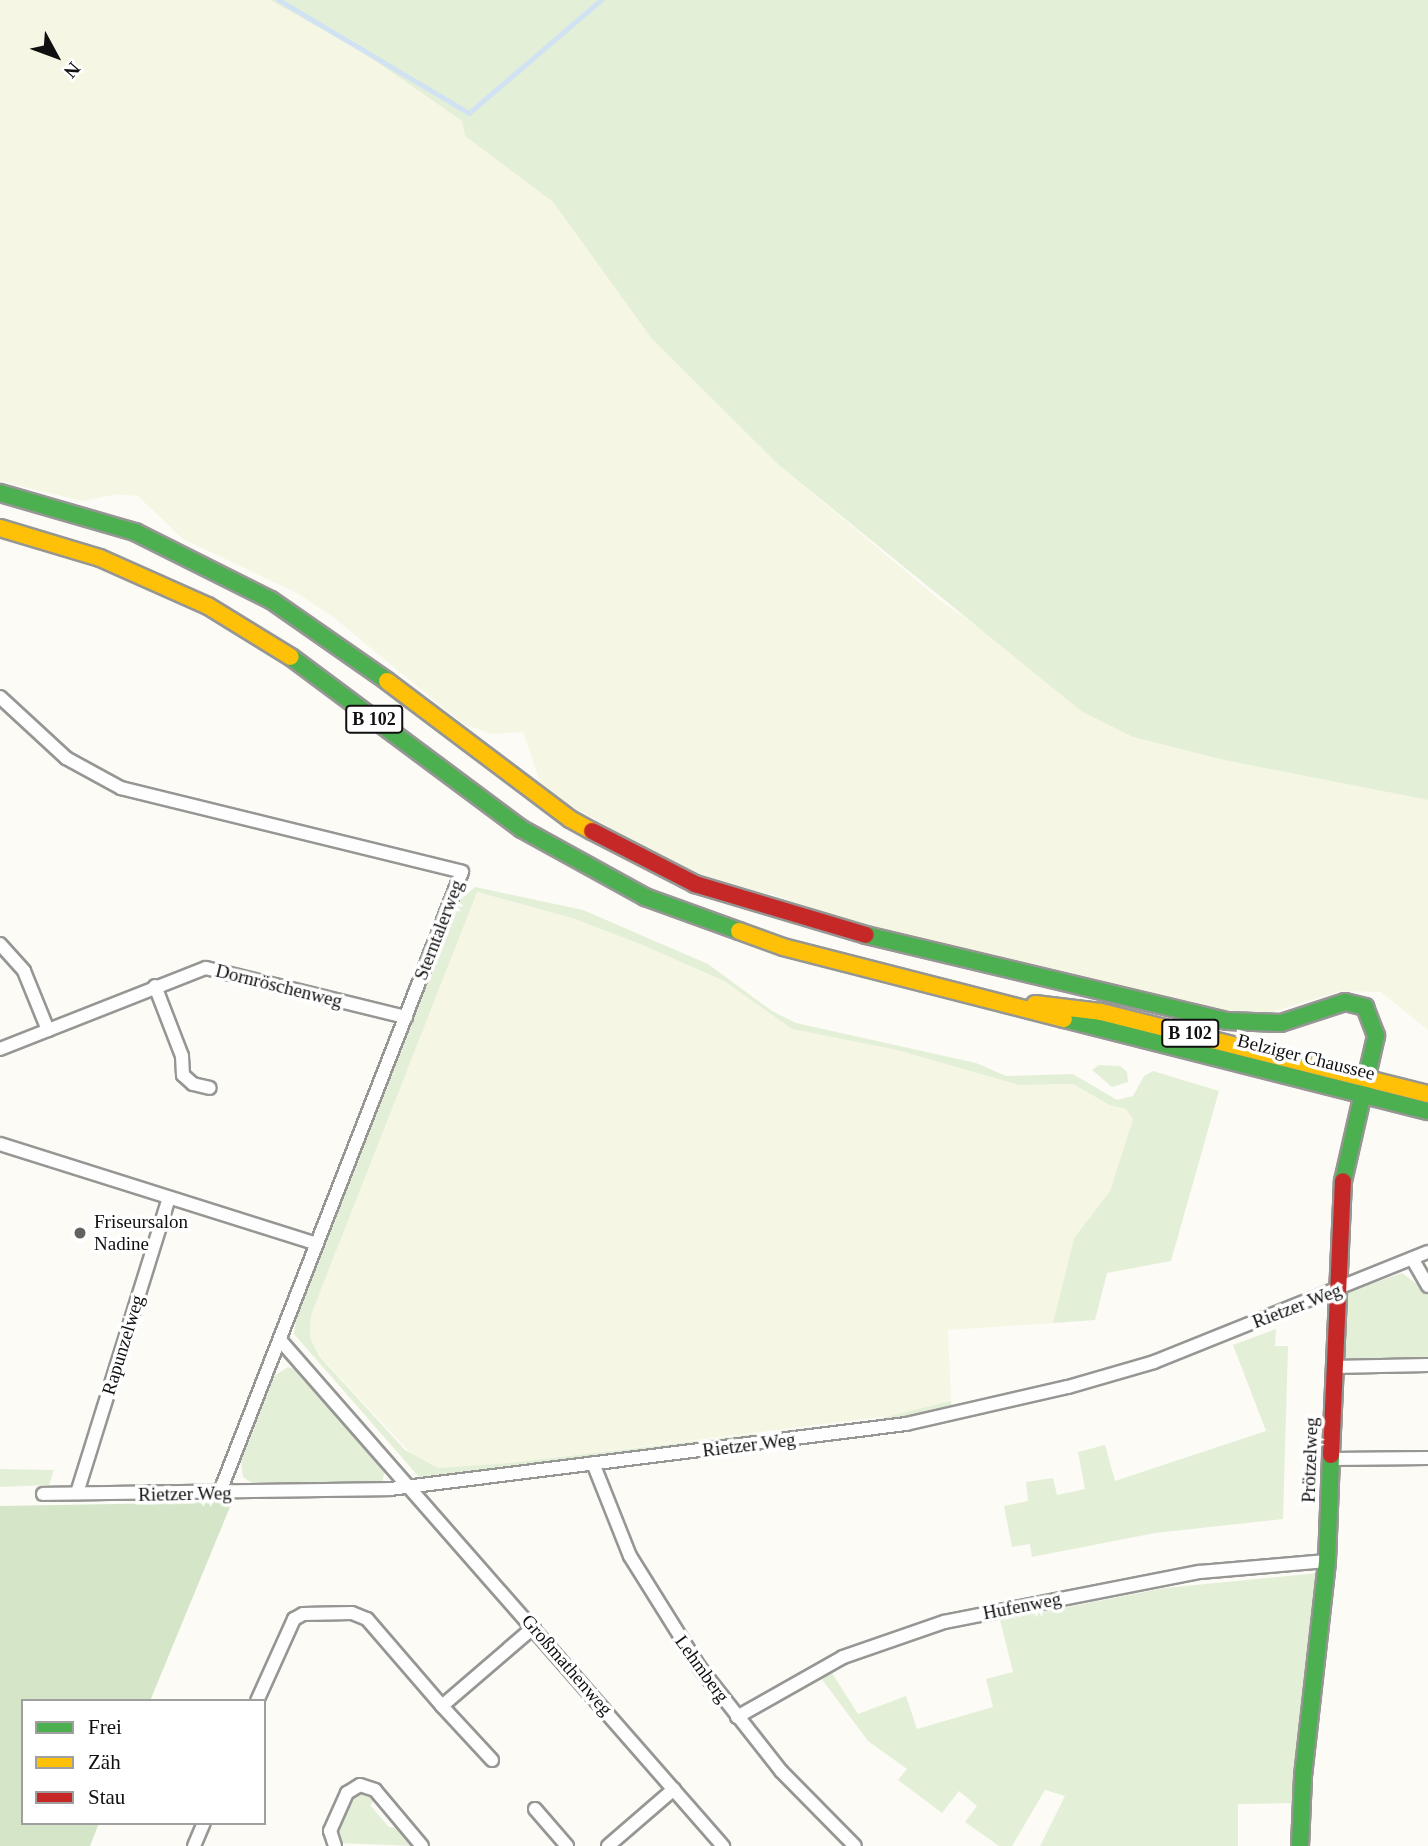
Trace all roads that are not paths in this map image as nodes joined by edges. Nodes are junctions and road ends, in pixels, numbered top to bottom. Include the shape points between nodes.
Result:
1 (0, 493) edge
2 (0, 528) edge
3 (0, 697) edge
4 (0, 944) edge
5 (155, 986) junction
6 (405, 1017) junction
7 (48, 1030) junction
8 (0, 1049) edge
9 (1365, 1086) junction
10 (210, 1088) dead end
11 (1428, 1094) edge
12 (1428, 1111) edge
13 (0, 1144) edge
14 (169, 1198) junction
15 (317, 1244) junction
16 (1428, 1252) edge
17 (1413, 1260) junction
18 (1428, 1286) edge
19 (1337, 1291) junction
20 (279, 1339) junction
21 (1428, 1365) edge
22 (1334, 1367) junction
23 (1428, 1458) edge
24 (1331, 1459) junction
25 (593, 1463) junction
26 (410, 1486) junction
27 (77, 1493) junction
28 (43, 1494) dead end
29 (219, 1494) junction
30 (1328, 1562) junction
31 (534, 1627) junction
32 (258, 1699) edge
33 (442, 1706) junction
34 (737, 1717) junction
35 (492, 1760) dead end
36 (674, 1789) junction
37 (535, 1809) dead end
38 (203, 1825) edge
39 (194, 1846) edge
40 (335, 1846) edge
41 (422, 1846) edge
42 (567, 1846) edge
43 (608, 1846) edge
44 (723, 1846) edge
45 (855, 1846) edge
46 (1300, 1846) edge

1 - 9 street, Prötzelweg via 77,512 146,536 271,600 348,651 543,800 659,869 829,926 1227,1021 1281,1023 1353,1002 1365,1007 1376,1026
2 - 9 street, Belziger Chaussee / B 102 via 111,562 208,606 292,659 550,847 645,897 738,932 1011,1003
3 - 6 street, Sterntalerweg via 66,758 121,788 462,872
4 - 7 street via 24,971
5 - 6 street, Dornröschenweg via 206,968
5 - 7 street, Dornröschenweg
5 - 10 street via 182,1056 183,1075 193,1084
6 - 15 street, Sterntalerweg
7 - 8 street, Dornröschenweg
9 - 11 street, Belziger Chaussee / B 102
9 - 12 street, Belziger Chaussee / B 102
9 - 19 street, Prötzelweg via 1344,1174
13 - 14 street
14 - 15 street
14 - 27 street, Rapunzelweg
15 - 20 street, Sterntalerweg
16 - 17 street, Rietzer Weg
17 - 18 street
17 - 19 street, Rietzer Weg
19 - 22 street, Prötzelweg
19 - 25 street, Rietzer Weg via 1154,1362 1040,1394 886,1428
20 - 26 street
20 - 29 street, Sterntalerweg
21 - 22 street
22 - 24 street, Prötzelweg
23 - 24 street
24 - 30 street, Prötzelweg
25 - 26 street, Rietzer Weg
25 - 34 street, Lehmberg via 645,1583
26 - 29 street, Rietzer Weg
26 - 31 street, Großmathenweg
27 - 28 street, Rietzer Weg
27 - 29 street, Rietzer Weg
30 - 34 street, Hufenweg via 1200,1572 944,1622 843,1657
30 - 46 street, Prötzelweg via 1303,1776
31 - 33 street
31 - 36 street, Großmathenweg
32 - 33 street via 294,1619 303,1614 352,1613 367,1619
33 - 35 street
34 - 45 street, Lehmberg via 804,1798
36 - 43 street
36 - 44 street, Großmathenweg
37 - 42 street
38 - 39 street
40 - 41 street via 330,1831 347,1793 360,1785 375,1790

